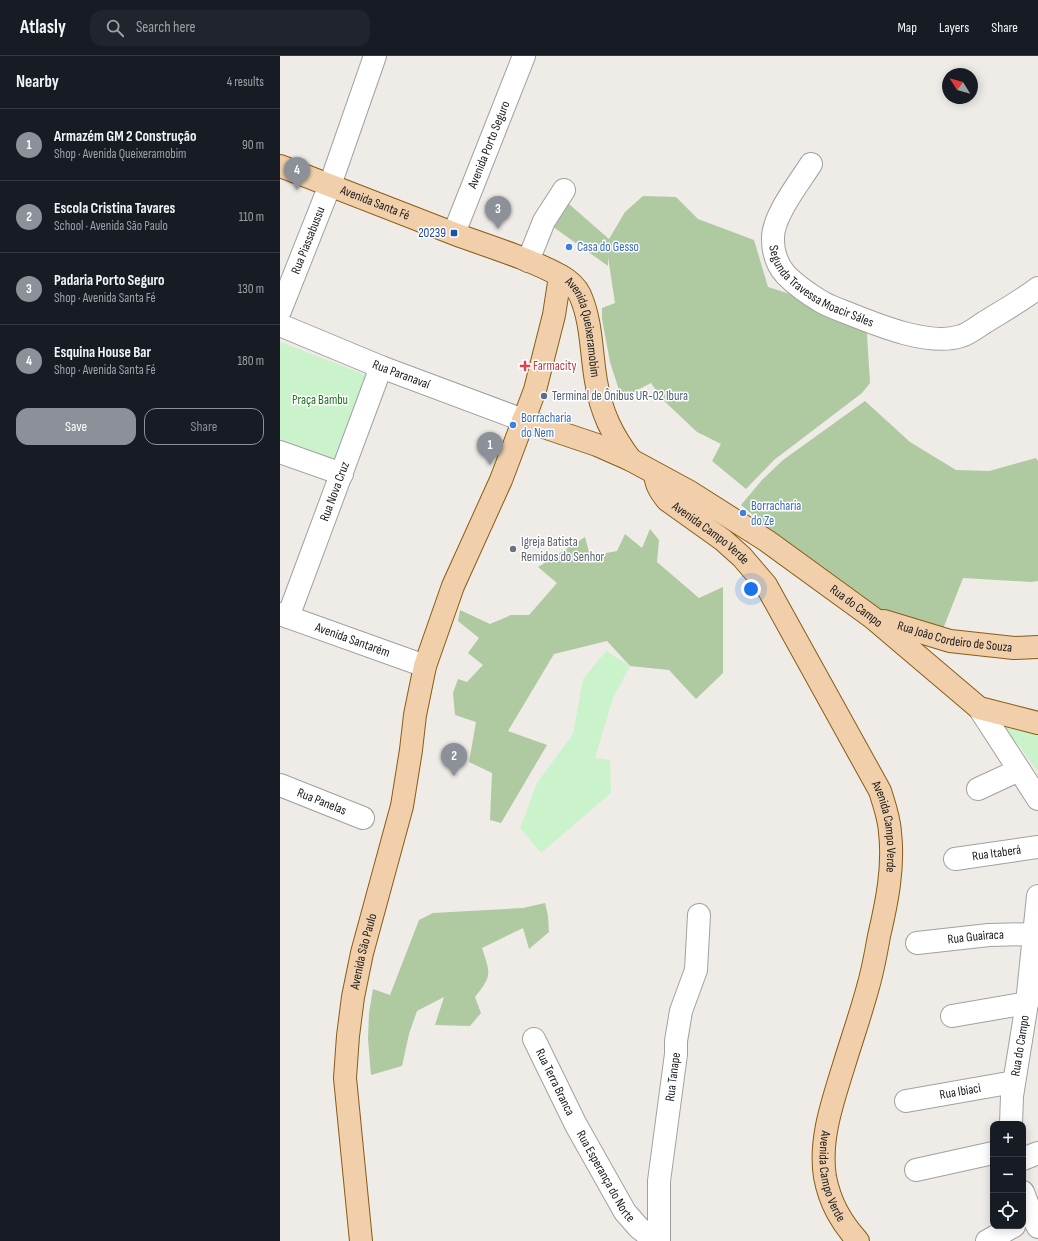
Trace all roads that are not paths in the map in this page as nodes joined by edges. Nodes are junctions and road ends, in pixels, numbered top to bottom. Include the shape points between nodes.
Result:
1 (376, 56) edge
2 (524, 56) edge
3 (811, 164) dead end
4 (280, 166) edge
5 (330, 185) junction
6 (564, 190) dead end
7 (454, 233) junction
8 (528, 261) junction
9 (560, 276) junction
10 (1038, 288) edge
11 (280, 311) edge
12 (280, 325) edge
13 (381, 367) junction
14 (523, 420) junction
15 (280, 452) edge
16 (631, 460) junction
17 (342, 474) junction
18 (655, 474) junction
19 (284, 616) edge
20 (873, 618) junction
21 (1038, 647) edge
22 (425, 666) junction
23 (979, 708) junction
24 (1038, 723) edge
25 (1019, 770) junction
26 (280, 785) edge
27 (978, 789) dead end
28 (1038, 799) edge
29 (363, 818) dead end
30 (1038, 847) edge
31 (955, 859) dead end
32 (1038, 896) edge
33 (699, 915) dead end
34 (1035, 934) junction
35 (917, 943) dead end
36 (1031, 997) edge
37 (952, 1016) dead end
38 (534, 1039) dead end
39 (1014, 1082) junction
40 (906, 1101) dead end
41 (1011, 1121) edge
42 (576, 1126) joint
43 (990, 1153) edge
44 (1038, 1153) edge
45 (1026, 1158) edge
46 (916, 1170) dead end
47 (1023, 1193) edge
48 (1027, 1223) edge
49 (361, 1241) edge
50 (657, 1241) edge
51 (858, 1241) edge
52 (987, 1241) edge

1 - 5 street, Rua Piassabussu
2 - 7 street, Avenida Porto Seguro
3 - 10 street, Segunda Travessa Moacir Sáles via 779,216 773,237 775,256 786,275 823,302 872,322 922,337 946,338 962,336
4 - 5 main road, Avenida Santa Fé
5 - 7 main road, Avenida Santa Fé
5 - 11 street, Rua Piassabussu
6 - 8 street via 544,221
7 - 8 main road, Avenida Santa Fé
8 - 9 main road, Avenida Santa Fé
9 - 14 main road, Avenida Queixeramobim via 554,314 535,390
9 - 16 main road, Avenida Queixeramobim via 576,288 583,303 590,330 600,402 611,431
12 - 13 street, Rua Paranavaí
13 - 14 street, Rua Paranavaí
13 - 17 street, Rua Nova Cruz
14 - 16 main road via 597,445
14 - 22 main road, Avenida Queixeramobim via 498,487 453,586
15 - 17 street
16 - 18 main road, Rua do Campo
17 - 19 street, Rua Nova Cruz
18 - 20 main road, Rua do Campo via 690,492 767,541
18 - 51 main road, Avenida Campo Verde via 660,491 667,500 724,540 766,585 880,791 887,811 891,849 885,913 868,987 833,1101 825,1143 825,1177 829,1194 843,1223
19 - 22 street, Avenida Santarém
20 - 21 main road, Rua João Cordeiro de Souza via 950,641 1014,648
20 - 23 main road, Rua do Campo
22 - 49 main road, Avenida São Paulo via 415,715 405,792 362,953 348,1036 344,1078
23 - 24 main road
23 - 25 street, Rua do Campo
25 - 27 street
25 - 28 street, Rua do Campo
26 - 29 street, Rua Panelas
30 - 31 street, Rua Itaberá
32 - 34 street, Rua do Campo
33 - 50 street, Rua Tanape via 696,970 682,1011 676,1041 659,1181
34 - 35 street, Rua Guairaca via 989,935
34 - 36 street, Rua do Campo
36 - 37 street
36 - 39 street, Rua do Campo
38 - 42 street, Rua Terra Branca
39 - 40 street, Rua Ibiaci
39 - 41 street, Rua do Campo
42 - 50 street, Rua Esperança do Norte via 625,1212 639,1228
43 - 46 street
44 - 45 street
47 - 48 street
48 - 52 street

